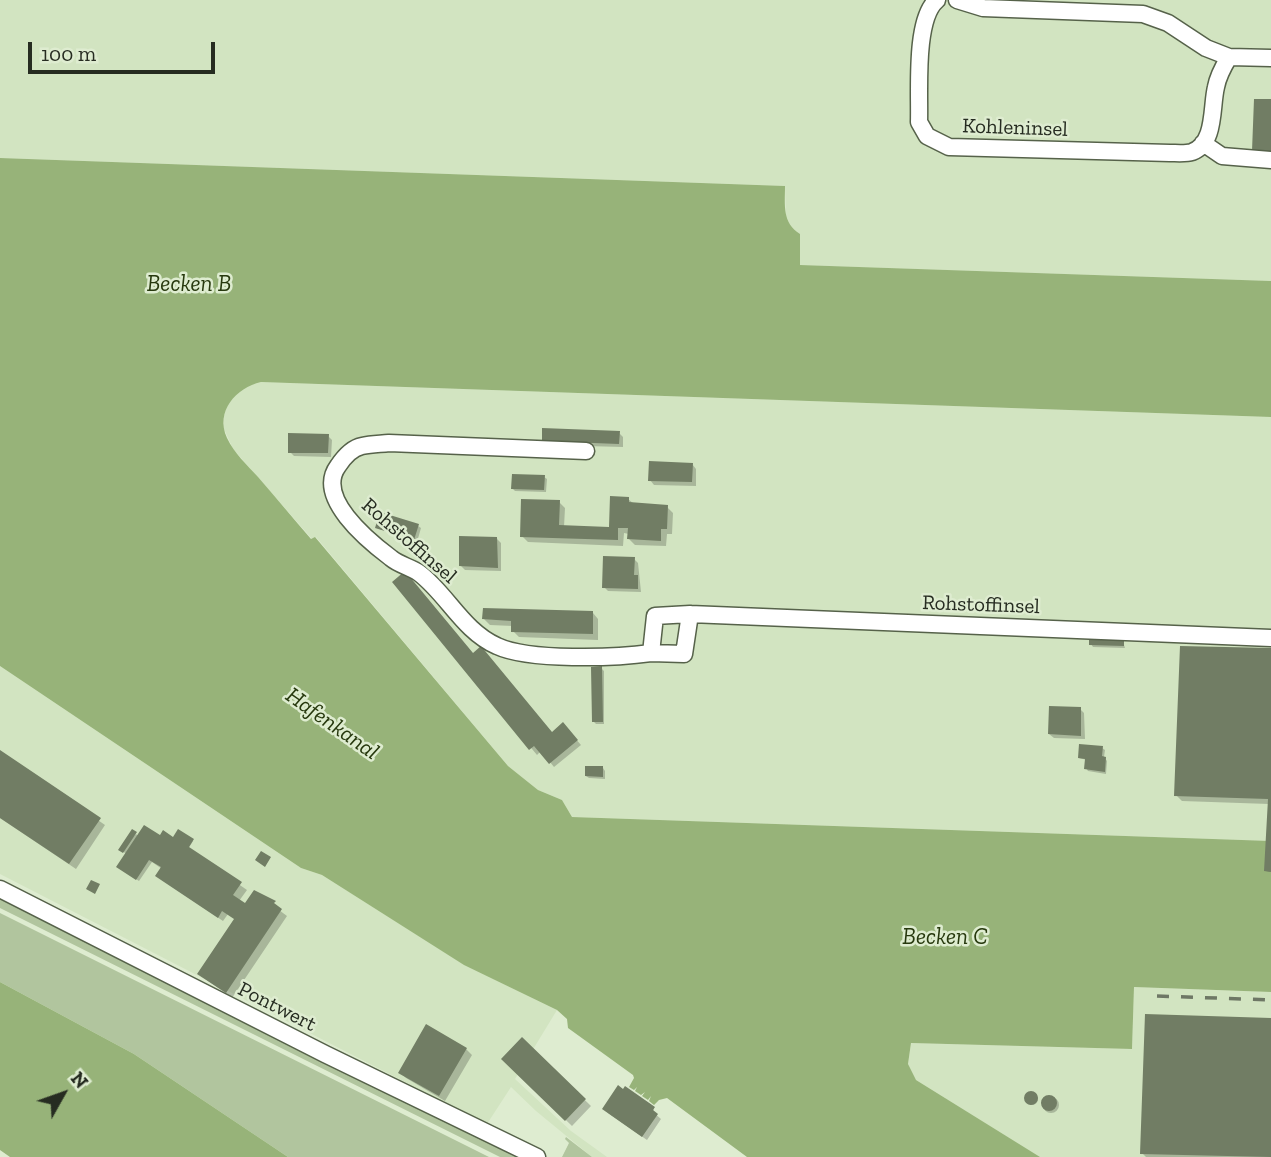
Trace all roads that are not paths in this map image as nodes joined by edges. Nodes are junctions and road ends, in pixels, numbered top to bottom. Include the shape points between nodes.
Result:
1 (937, 0) edge
2 (957, 0) edge
3 (1091, 6) edge
4 (1228, 57) junction
5 (1271, 58) edge
6 (1203, 143) junction
7 (1271, 160) edge
8 (586, 452) dead end
9 (690, 614) junction
10 (1271, 638) edge
11 (651, 653) junction
12 (0, 889) edge
13 (537, 1157) edge

1 - 6 street, Kohleninsel via 921,26 919,122 933,141 949,147 1170,153 1192,152
2 - 3 street via 983,8
3 - 4 street via 1168,23
4 - 5 street
4 - 6 street via 1220,71 1210,129
6 - 7 street via 1222,156
8 - 11 street, Rohstoffinsel via 389,443 360,446 344,457 332,474 331,488 341,510 374,544 419,573 470,628 496,646 525,654 622,657
9 - 10 street, Rohstoffinsel
9 - 11 street, Rohstoffinsel via 656,616
9 - 11 street, Rohstoffinsel via 684,654
12 - 13 street, Pontwert

